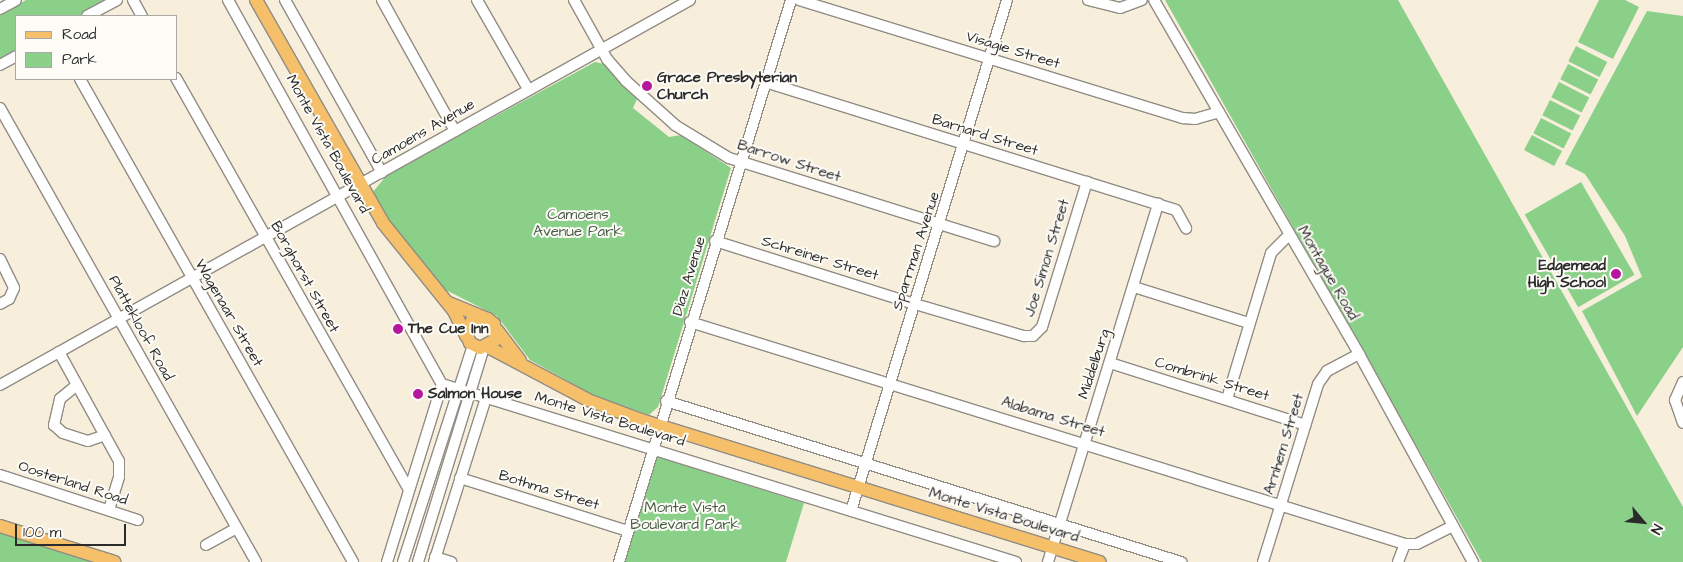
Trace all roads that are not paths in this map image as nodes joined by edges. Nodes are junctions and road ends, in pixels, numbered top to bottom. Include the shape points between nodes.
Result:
1 (16, 0) edge
2 (117, 0) edge
3 (132, 0) edge
4 (228, 0) edge
5 (256, 0) edge
6 (285, 0) edge
7 (382, 0) edge
8 (477, 0) edge
9 (574, 0) edge
10 (690, 0) edge
11 (791, 0) edge
12 (799, 0) edge
13 (1007, 0) edge
14 (1088, 0) edge
15 (1142, 0) edge
16 (1154, 0) edge
17 (673, 4) edge
18 (0, 9) edge
19 (90, 15) edge
20 (141, 15) edge
21 (601, 49) junction
22 (15, 57) edge
23 (991, 58) junction
24 (0, 65) edge
25 (81, 80) edge
26 (177, 80) edge
27 (765, 82) junction
28 (528, 89) junction
29 (0, 108) edge
30 (1219, 112) junction
31 (456, 131) junction
32 (965, 144) junction
33 (740, 162) junction
34 (382, 173) junction
35 (1086, 182) junction
36 (360, 184) junction
37 (338, 196) junction
38 (1158, 204) junction
39 (940, 225) junction
40 (1186, 228) dead end
41 (1289, 235) junction
42 (265, 237) junction
43 (715, 241) junction
44 (994, 241) dead end
45 (0, 259) edge
46 (191, 277) junction
47 (1134, 287) junction
48 (446, 301) junction
49 (0, 304) edge
50 (915, 304) junction
51 (481, 317) junction
52 (118, 318) junction
53 (690, 322) junction
54 (1249, 323) junction
55 (497, 330) junction
56 (478, 344) junction
57 (60, 352) junction
58 (1359, 354) junction
59 (1110, 363) junction
60 (532, 369) junction
61 (1683, 382) edge
62 (890, 383) junction
63 (442, 384) junction
64 (0, 385) edge
65 (78, 385) junction
66 (458, 389) junction
67 (471, 393) junction
68 (486, 398) junction
69 (1227, 399) junction
70 (666, 401) junction
71 (1683, 423) edge
72 (1305, 424) junction
73 (659, 426) junction
74 (106, 435) junction
75 (1085, 442) junction
76 (653, 449) junction
77 (865, 463) junction
78 (0, 475) edge
79 (460, 478) junction
80 (857, 488) junction
81 (409, 489) junction
82 (404, 505) junction
83 (1282, 505) junction
84 (109, 510) junction
85 (419, 510) junction
86 (850, 510) junction
87 (434, 514) junction
88 (448, 519) junction
89 (138, 520) dead end
90 (1060, 524) junction
91 (0, 526) edge
92 (1453, 526) junction
93 (237, 528) junction
94 (628, 531) junction
95 (1405, 544) junction
96 (206, 545) dead end
97 (1053, 547) junction
98 (434, 559) edge
99 (114, 562) edge
100 (256, 562) edge
101 (353, 562) edge
102 (387, 562) edge
103 (403, 562) edge
104 (418, 562) edge
105 (451, 562) edge
106 (619, 562) edge
107 (1016, 562) edge
108 (1048, 562) edge
109 (1100, 562) edge
110 (1181, 562) edge
111 (1263, 562) edge
112 (1398, 562) edge
113 (1473, 562) edge

1 - 18 street
2 - 19 street
3 - 20 street
4 - 37 street, Monte Vista Boulevard
5 - 36 main road, Monte Vista Boulevard
6 - 34 street
7 - 31 street
8 - 28 street
9 - 21 street, Barrow Street
10 - 17 street, Camoens Avenue
11 - 27 street, Diaz Avenue
12 - 23 street, Visagie Street
13 - 23 street, Sparrman Avenue
14 - 15 street via 1120,8
16 - 30 street, Montague Road
17 - 21 street, Camoens Avenue
21 - 28 street, Camoens Avenue
21 - 33 street, Barrow Street via 626,81 675,125
22 - 24 street
23 - 30 street, Visagie Street via 1183,118 1194,119
23 - 32 street, Sparrman Avenue
25 - 46 street, Wagenaar Street
26 - 42 street, Borghorst Street
27 - 32 street, Barnard Street
27 - 33 street, Diaz Avenue
28 - 31 street, Camoens Avenue
29 - 52 street, Plattekloof Road
30 - 41 street, Montague Road
31 - 34 street, Camoens Avenue
32 - 35 street, Barnard Street
32 - 39 street, Sparrman Avenue
33 - 39 street, Barrow Street
33 - 43 street, Diaz Avenue
34 - 36 street, Camoens Avenue
35 - 38 street, Barnard Street
35 - 50 street, Joe Simon Street via 1042,326 1033,336
36 - 37 street, Camoens Avenue
36 - 48 main road, Monte Vista Boulevard via 395,241
37 - 42 street, Camoens Avenue
37 - 63 street, Monte Vista Boulevard
38 - 40 street, Barnard Street via 1176,210
38 - 47 street, Middelburg
39 - 44 street, Barrow Street
39 - 50 street, Sparrman Avenue
41 - 54 street via 1271,253
41 - 58 street, Montague Road
42 - 46 street, Camoens Avenue
42 - 81 street, Borghorst Street
43 - 50 street, Schreiner Street
43 - 53 street, Diaz Avenue
45 - 49 street via 14,288 9,299
46 - 52 street, Camoens Avenue
46 - 101 street, Wagenaar Street
47 - 54 street
47 - 59 street, Middelburg
48 - 51 main road, Monte Vista Boulevard
48 - 56 main road, Monte Vista Boulevard
50 - 62 street, Sparrman Avenue
51 - 55 main road via 491,321
51 - 56 main road via 470,323
52 - 57 street, Camoens Avenue
52 - 93 street, Plattekloof Road
53 - 62 street, Alabama Street
53 - 70 street, Diaz Avenue
54 - 69 street
55 - 56 main road via 495,340
55 - 60 main road, Monte Vista Boulevard via 512,352
56 - 60 main road, Monte Vista Boulevard
56 - 66 street
56 - 67 street
57 - 64 street, Camoens Avenue
57 - 65 street
58 - 72 street, Arnhem Street via 1321,377
58 - 92 street, Montague Road
59 - 69 street, Combrink Street
59 - 75 street, Middelburg
60 - 73 main road, Monte Vista Boulevard via 588,400
61 - 71 street via 1675,400
62 - 75 street, Alabama Street
62 - 77 street, Sparrman Avenue
63 - 66 street, Monte Vista Boulevard
63 - 81 street
65 - 74 street
65 - 74 street via 60,399 54,426 63,433 88,441
66 - 67 street, Monte Vista Boulevard
66 - 85 street
67 - 68 street, Monte Vista Boulevard
67 - 87 street
68 - 76 street, Monte Vista Boulevard
68 - 79 street
69 - 72 street, Combrink Street
70 - 73 street, Diaz Avenue
70 - 77 street, Monte Vista Boulevard
72 - 83 street, Arnhem Street
73 - 76 street, Diaz Avenue
73 - 80 main road, Monte Vista Boulevard
74 - 84 street via 121,469
75 - 83 street, Alabama Street
75 - 90 street, Middelburg
76 - 86 street, Monte Vista Boulevard
76 - 94 street, Diaz Avenue
77 - 80 street, Sparrman Avenue
77 - 90 street, Monte Vista Boulevard
78 - 84 street, Oosterland Road
79 - 88 street
79 - 94 street, Bothma Street
80 - 86 street, Sparrman Avenue
80 - 97 main road, Monte Vista Boulevard
81 - 82 street
82 - 85 street
82 - 102 street
83 - 95 street, Alabama Street
83 - 111 street, Arnhem Street
84 - 89 street, Oosterland Road
85 - 87 street
85 - 103 street
86 - 107 street, Monte Vista Boulevard
87 - 88 street
87 - 104 street
88 - 98 street
90 - 97 street, Middelburg
90 - 110 street, Monte Vista Boulevard
91 - 99 main road
92 - 95 street via 1417,544
92 - 113 street, Montague Road
93 - 96 street
93 - 100 street, Plattekloof Road
94 - 106 street, Diaz Avenue
95 - 112 street
97 - 108 street, Middelburg
97 - 109 main road, Monte Vista Boulevard
98 - 105 street

